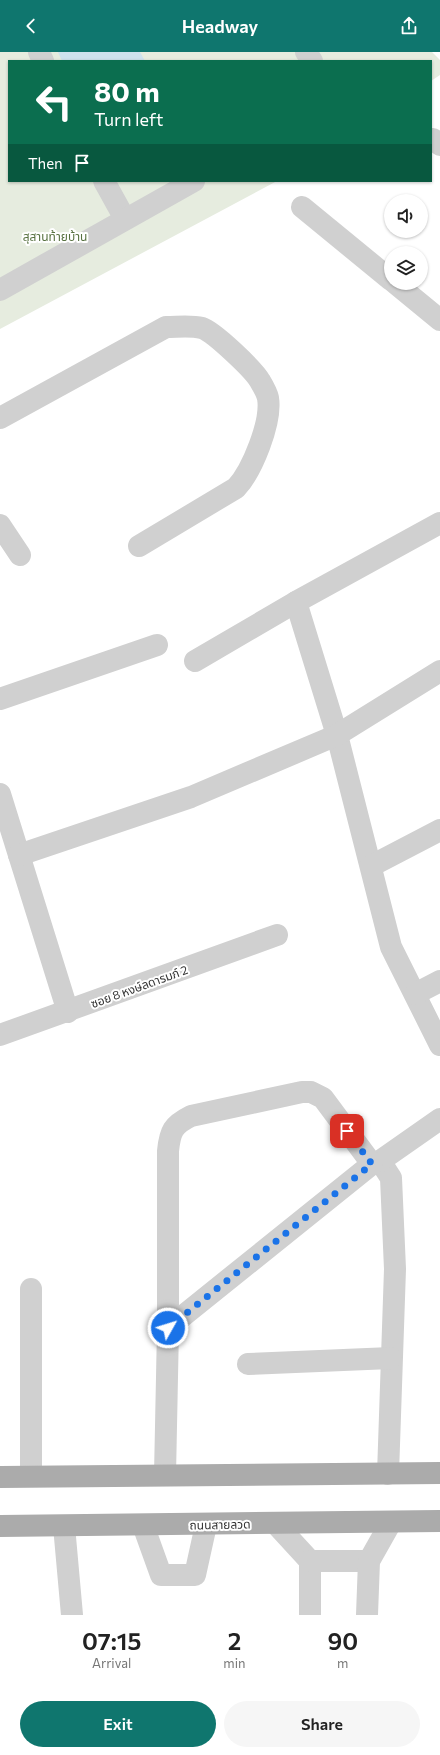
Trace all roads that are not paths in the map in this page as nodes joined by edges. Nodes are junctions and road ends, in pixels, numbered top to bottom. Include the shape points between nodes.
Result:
1 (105, 182) edge
2 (192, 182) edge
3 (302, 207) dead end
4 (125, 219) junction
5 (384, 274) edge
6 (0, 290) edge
7 (404, 290) edge
8 (440, 320) edge
9 (0, 418) edge
10 (440, 523) edge
11 (0, 525) edge
12 (139, 546) dead end
13 (20, 555) dead end
14 (296, 602) junction
15 (157, 645) dead end
16 (195, 661) dead end
17 (440, 671) edge
18 (0, 699) edge
19 (337, 735) junction
20 (0, 794) edge
21 (440, 830) edge
22 (19, 855) junction
23 (371, 866) junction
24 (277, 935) dead end
25 (440, 981) edge
26 (415, 994) junction
27 (68, 1012) junction
28 (0, 1035) edge
29 (440, 1045) edge
30 (440, 1119) edge
31 (376, 1162) junction
32 (31, 1289) dead end
33 (168, 1328) junction
34 (391, 1358) junction
35 (248, 1364) dead end
36 (388, 1474) junction
37 (440, 1474) edge
38 (165, 1475) junction
39 (31, 1476) junction
40 (0, 1477) edge
41 (440, 1521) edge
42 (391, 1522) junction
43 (276, 1524) junction
44 (143, 1525) junction
45 (206, 1525) junction
46 (0, 1526) edge
47 (64, 1526) junction
48 (369, 1560) junction
49 (310, 1561) junction
50 (72, 1615) edge
51 (310, 1615) edge
52 (367, 1615) edge

1 - 4 street
2 - 4 street
3 - 5 street
4 - 6 street
7 - 8 street
9 - 12 street via 166,327 187,326 203,329 215,335 260,381 268,398 268,413 252,463 245,478 236,488
10 - 14 street
11 - 13 street
14 - 16 street
14 - 19 street
15 - 18 street
17 - 19 street
19 - 22 street via 191,797
19 - 23 street
20 - 22 street
21 - 23 street
22 - 27 street
23 - 26 street via 392,946
24 - 27 street, ซอย 8 หงษ์ลดารมภ์ 2
25 - 26 street
26 - 29 street
27 - 28 street, ซอย 8 หงษ์ลดารมภ์ 2
30 - 31 street
31 - 33 street
31 - 33 street via 323,1098 312,1092 191,1116 180,1122 170,1133 168,1151
31 - 34 street via 391,1178 395,1269
32 - 39 street
33 - 38 street
34 - 35 street
34 - 36 street
36 - 37 main road
36 - 38 main road
38 - 39 main road
39 - 40 main road
41 - 42 main road, ถนนสายลวด
42 - 43 main road, ถนนสายลวด
42 - 48 street
43 - 45 main road, ถนนสายลวด
43 - 49 street
44 - 45 main road, ถนนสายลวด
44 - 45 street via 161,1576 195,1575
44 - 47 main road, ถนนสายลวด
46 - 47 main road, ถนนสายลวด
47 - 50 street
48 - 49 street
48 - 52 street
49 - 51 street

